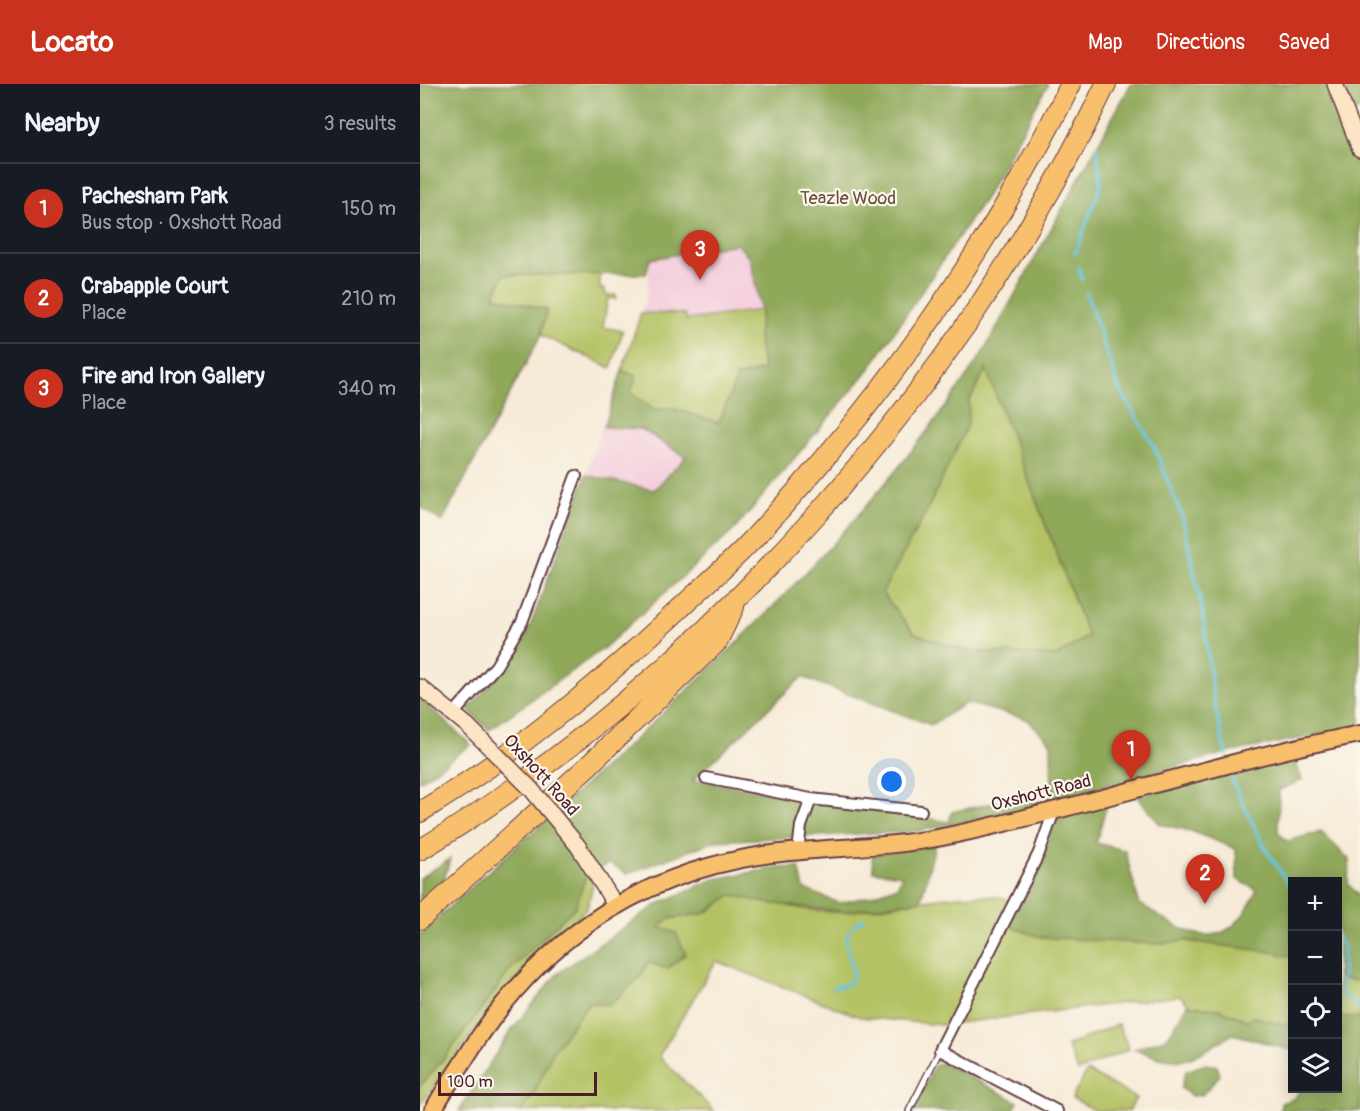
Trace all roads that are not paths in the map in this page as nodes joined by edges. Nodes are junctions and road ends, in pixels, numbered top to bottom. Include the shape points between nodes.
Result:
1 (1071, 84) edge
2 (1106, 84) edge
3 (1335, 84) edge
4 (1355, 119) edge
5 (1360, 149) edge
6 (576, 476) dead end
7 (742, 593) junction
8 (420, 687) edge
9 (454, 713) junction
10 (1360, 734) edge
11 (706, 778) dead end
12 (812, 799) junction
13 (921, 811) dead end
14 (1054, 811) junction
15 (420, 812) edge
16 (420, 850) edge
17 (798, 851) junction
18 (616, 906) junction
19 (420, 919) edge
20 (940, 1050) junction
21 (432, 1109) edge
22 (909, 1111) edge
23 (1057, 1111) edge

1 - 15 highway via 994,227 942,307 848,432 752,540 615,670 522,745
2 - 7 highway via 1010,258 966,324 860,466
3 - 4 main road
4 - 5 main road
6 - 9 street via 522,622 496,666
7 - 16 highway via 643,686 544,767
7 - 19 highway via 717,642
8 - 9 main road, Oxshott Road
9 - 18 main road, Oxshott Road, bridge via 523,780 578,846
10 - 14 main road, Oxshott Road
11 - 12 street
12 - 13 street
12 - 17 street via 801,826
14 - 17 main road, Oxshott Road via 922,841
14 - 20 street via 1039,853
17 - 18 main road, Oxshott Road via 693,871
18 - 21 main road, Oxshott Road via 570,936 524,978 480,1034
20 - 22 lane
20 - 23 street

